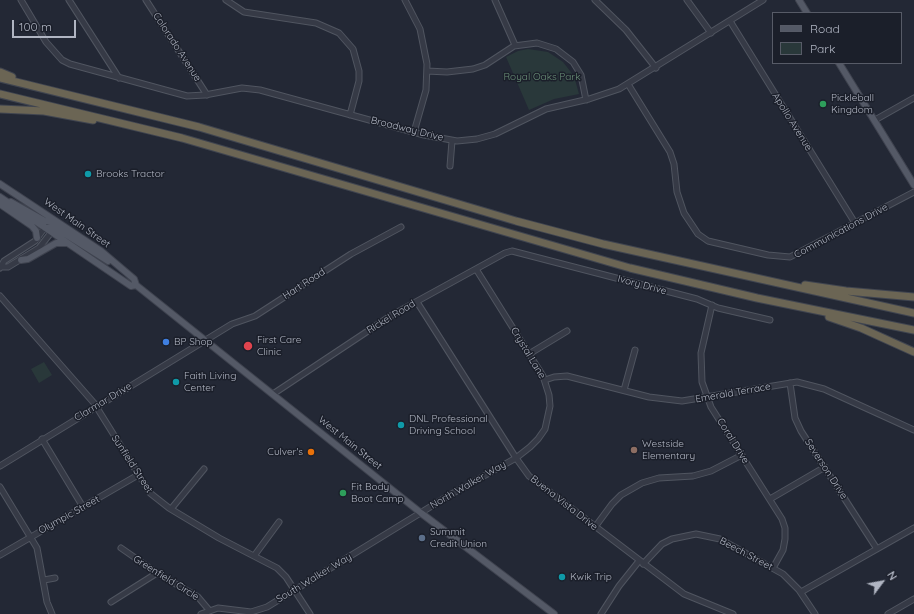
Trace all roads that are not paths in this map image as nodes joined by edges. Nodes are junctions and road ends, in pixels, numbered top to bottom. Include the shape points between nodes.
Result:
1 (21, 0) edge
2 (69, 0) edge
3 (146, 0) edge
4 (405, 0) edge
5 (495, 0) edge
6 (595, 0) edge
7 (687, 0) edge
8 (763, 0) edge
9 (799, 0) edge
10 (228, 1) edge
11 (806, 12) edge
12 (730, 21) junction
13 (711, 33) junction
14 (515, 46) junction
15 (840, 64) edge
16 (656, 68) junction
17 (427, 71) junction
18 (0, 72) edge
19 (0, 78) edge
20 (119, 78) junction
21 (628, 84) junction
22 (59, 93) junction
23 (0, 94) edge
24 (207, 95) junction
25 (914, 98) edge
26 (586, 100) junction
27 (0, 109) edge
28 (350, 115) junction
29 (875, 120) junction
30 (414, 132) junction
31 (164, 134) junction
32 (452, 140) junction
33 (450, 166) dead end
34 (0, 184) edge
35 (914, 186) edge
36 (914, 192) edge
37 (0, 200) edge
38 (855, 223) junction
39 (51, 225) junction
40 (401, 228) dead end
41 (36, 240) junction
42 (67, 243) junction
43 (514, 251) joint
44 (21, 260) junction
45 (0, 267) edge
46 (476, 269) junction
47 (718, 270) junction
48 (136, 285) junction
49 (0, 296) edge
50 (914, 297) edge
51 (773, 301) junction
52 (417, 302) junction
53 (712, 306) junction
54 (914, 313) edge
55 (770, 320) dead end
56 (914, 330) edge
57 (567, 331) dead end
58 (207, 340) junction
59 (634, 350) dead end
60 (914, 352) edge
61 (529, 354) junction
62 (545, 380) junction
63 (790, 383) junction
64 (624, 390) junction
65 (273, 394) junction
66 (708, 398) junction
67 (96, 406) junction
68 (914, 430) edge
69 (42, 439) junction
70 (742, 455) junction
71 (516, 458) junction
72 (0, 466) edge
73 (825, 467) junction
74 (204, 469) dead end
75 (138, 475) junction
76 (0, 487) edge
77 (770, 499) junction
78 (83, 507) junction
79 (171, 509) junction
80 (421, 513) junction
81 (279, 522) dead end
82 (595, 527) junction
83 (914, 528) edge
84 (30, 536) junction
85 (120, 548) dead end
86 (877, 549) junction
87 (0, 555) edge
88 (254, 556) junction
89 (641, 562) junction
90 (773, 568) junction
91 (157, 573) junction
92 (55, 578) dead end
93 (44, 580) junction
94 (295, 590) junction
95 (801, 592) junction
96 (914, 599) edge
97 (112, 602) dead end
98 (209, 610) junction
99 (52, 614) edge
100 (201, 614) edge
101 (310, 614) edge
102 (554, 614) edge
103 (601, 614) edge
104 (733, 614) edge
105 (815, 614) edge
106 (888, 614) edge

1 - 20 street, Broadway Drive via 46,42 62,60
2 - 20 street
3 - 24 street, Colorado Avenue
4 - 17 street via 416,18 424,40
5 - 14 street
6 - 16 street via 626,30
7 - 13 street
8 - 12 street, Broadway Drive
9 - 11 main road
10 - 28 street via 244,12 316,23 339,33 352,49 360,70
12 - 13 street, Broadway Drive
12 - 38 street, Apollo Avenue
13 - 16 street, Broadway Drive
14 - 17 street via 485,65 473,69
14 - 26 street via 537,43 560,51 573,62 581,75
15 - 29 main road
16 - 21 street, Broadway Drive
17 - 30 street via 426,90
18 - 22 highway
19 - 22 highway
20 - 24 street, Broadway Drive via 188,96
21 - 26 street, Broadway Drive
21 - 38 street, Communications Drive via 670,152 680,204 701,237 714,244 787,258
22 - 47 highway via 199,127 516,221
23 - 31 highway
24 - 28 street, Broadway Drive via 250,88
25 - 29 street
26 - 32 street, Broadway Drive via 546,109 495,134 477,139
27 - 31 highway via 64,114
28 - 30 street, Broadway Drive
29 - 35 main road
30 - 32 street, Broadway Drive
31 - 51 highway via 630,268
32 - 33 street
34 - 39 main road, West Main Street
36 - 38 street, Communications Drive
37 - 39 main road, West Main Street
37 - 41 main road via 32,226 36,231
39 - 41 street
39 - 42 main road, West Main Street
39 - 44 street via 39,248
39 - 48 main road, West Main Street via 89,242 134,278
40 - 58 street, Hart Road via 351,254 255,316 232,324
41 - 44 street via 21,256
41 - 45 street via 4,261
42 - 44 main road via 56,243 28,259
42 - 48 main road, West Main Street via 131,286
43 - 46 street, Rickel Road via 505,253
43 - 53 street, Ivory Drive via 697,299
44 - 45 street via 8,267
46 - 52 street, Rickel Road
46 - 61 street, Crystal Lane
47 - 50 highway via 846,291
47 - 54 highway
48 - 58 main road, West Main Street
49 - 67 street, Sunfield Street
51 - 56 highway
51 - 60 highway via 837,319
52 - 65 street, Rickel Road via 381,322
52 - 71 street, Buena Vista Drive
53 - 55 street, Ivory Drive
53 - 66 street, Coral Drive via 700,360 702,382
57 - 61 street
58 - 65 main road, West Main Street
58 - 67 street, Clarmar Drive
59 - 64 street
61 - 62 street, Crystal Lane
62 - 64 street, Emerald Terrace via 568,376
62 - 71 street, Crystal Lane via 550,406 544,428 530,447
63 - 66 street, Emerald Terrace
63 - 68 street, Emerald Terrace via 809,384 824,389
63 - 73 street, Severson Drive via 797,423
64 - 66 street, Emerald Terrace via 666,400
65 - 80 main road, West Main Street
66 - 70 street, Coral Drive
67 - 69 street, Clarmar Drive
67 - 75 street, Sunfield Street
69 - 72 street, Clarmar Drive
69 - 78 street
70 - 77 street, Coral Drive
70 - 82 street via 711,471 642,483 621,495
71 - 80 street, North Walker Way
71 - 82 street, Buena Vista Drive via 529,476
73 - 77 street
73 - 86 street, Severson Drive
74 - 79 street
75 - 78 street, Olympic Street
75 - 79 street, Sunfield Street via 150,493
76 - 84 street
77 - 90 street, Coral Drive via 785,528 783,550
78 - 84 street, Olympic Street
79 - 88 street, Sunfield Street
80 - 94 street, South Walker Way
80 - 102 main road, West Main Street
81 - 88 street
82 - 89 street, Buena Vista Drive
83 - 86 street
84 - 87 street, Olympic Street
84 - 93 street via 39,554
85 - 91 street, Greenfield Circle
86 - 95 street
88 - 94 street, Sunfield Street via 280,571
89 - 90 street, Beech Street via 662,544 684,535 696,534 720,539
89 - 103 street, Beech Street via 608,601
89 - 104 street, Buena Vista Drive via 684,594
90 - 95 street, Beech Street
91 - 97 street
91 - 98 street, Greenfield Circle via 198,597
92 - 93 street
93 - 99 street
94 - 98 street, South Walker Way via 267,607 251,612 226,607
94 - 101 street, Sunfield Street
95 - 105 street, Beech Street
96 - 106 street
98 - 100 street, South Walker Way

